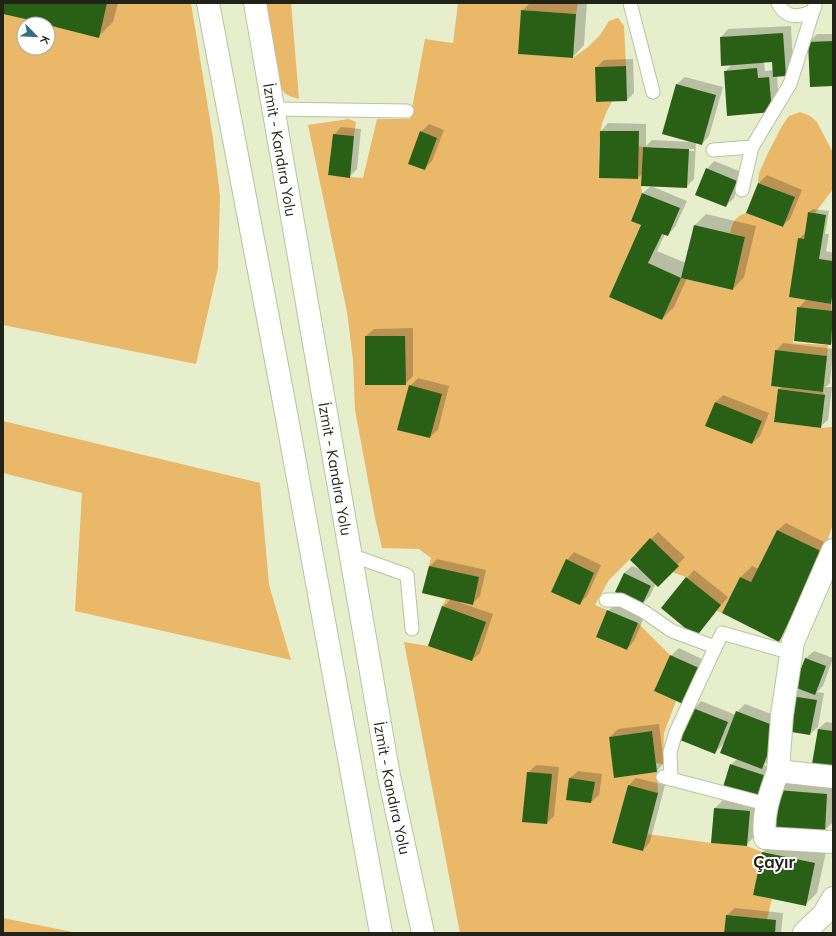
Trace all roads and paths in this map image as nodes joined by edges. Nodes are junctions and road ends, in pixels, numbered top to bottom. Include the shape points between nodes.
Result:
1 (208, 3) edge
2 (255, 3) edge
3 (630, 3) edge
4 (778, 3) edge
5 (815, 7) edge
6 (653, 92) dead end
7 (273, 109) junction
8 (408, 111) dead end
9 (752, 147) junction
10 (713, 150) dead end
11 (742, 190) dead end
12 (833, 550) edge
13 (351, 555) junction
14 (606, 600) dead end
15 (412, 629) dead end
16 (715, 647) junction
17 (792, 653) junction
18 (778, 771) junction
19 (833, 777) edge
20 (766, 804) junction
21 (833, 842) edge
22 (833, 898) edge
23 (381, 933) edge
24 (423, 933) edge
25 (804, 933) edge

1 - 23 main road
2 - 7 main road, İzmit - Kandıra Yolu
3 - 6 lane
4 - 5 lane via 783,12 790,15 800,16
5 - 9 lane via 790,84
7 - 8 lane
7 - 13 main road, İzmit - Kandıra Yolu
9 - 10 lane
9 - 11 lane
12 - 17 main road via 801,620
13 - 15 lane via 407,575
13 - 24 main road, İzmit - Kandıra Yolu via 389,776
14 - 16 lane via 621,600 643,611 672,631
16 - 17 lane via 722,633
16 - 20 lane via 676,732 666,778
17 - 18 main road via 782,715
18 - 19 main road
18 - 20 main road
20 - 21 main road via 765,838
22 - 25 main road via 824,914

